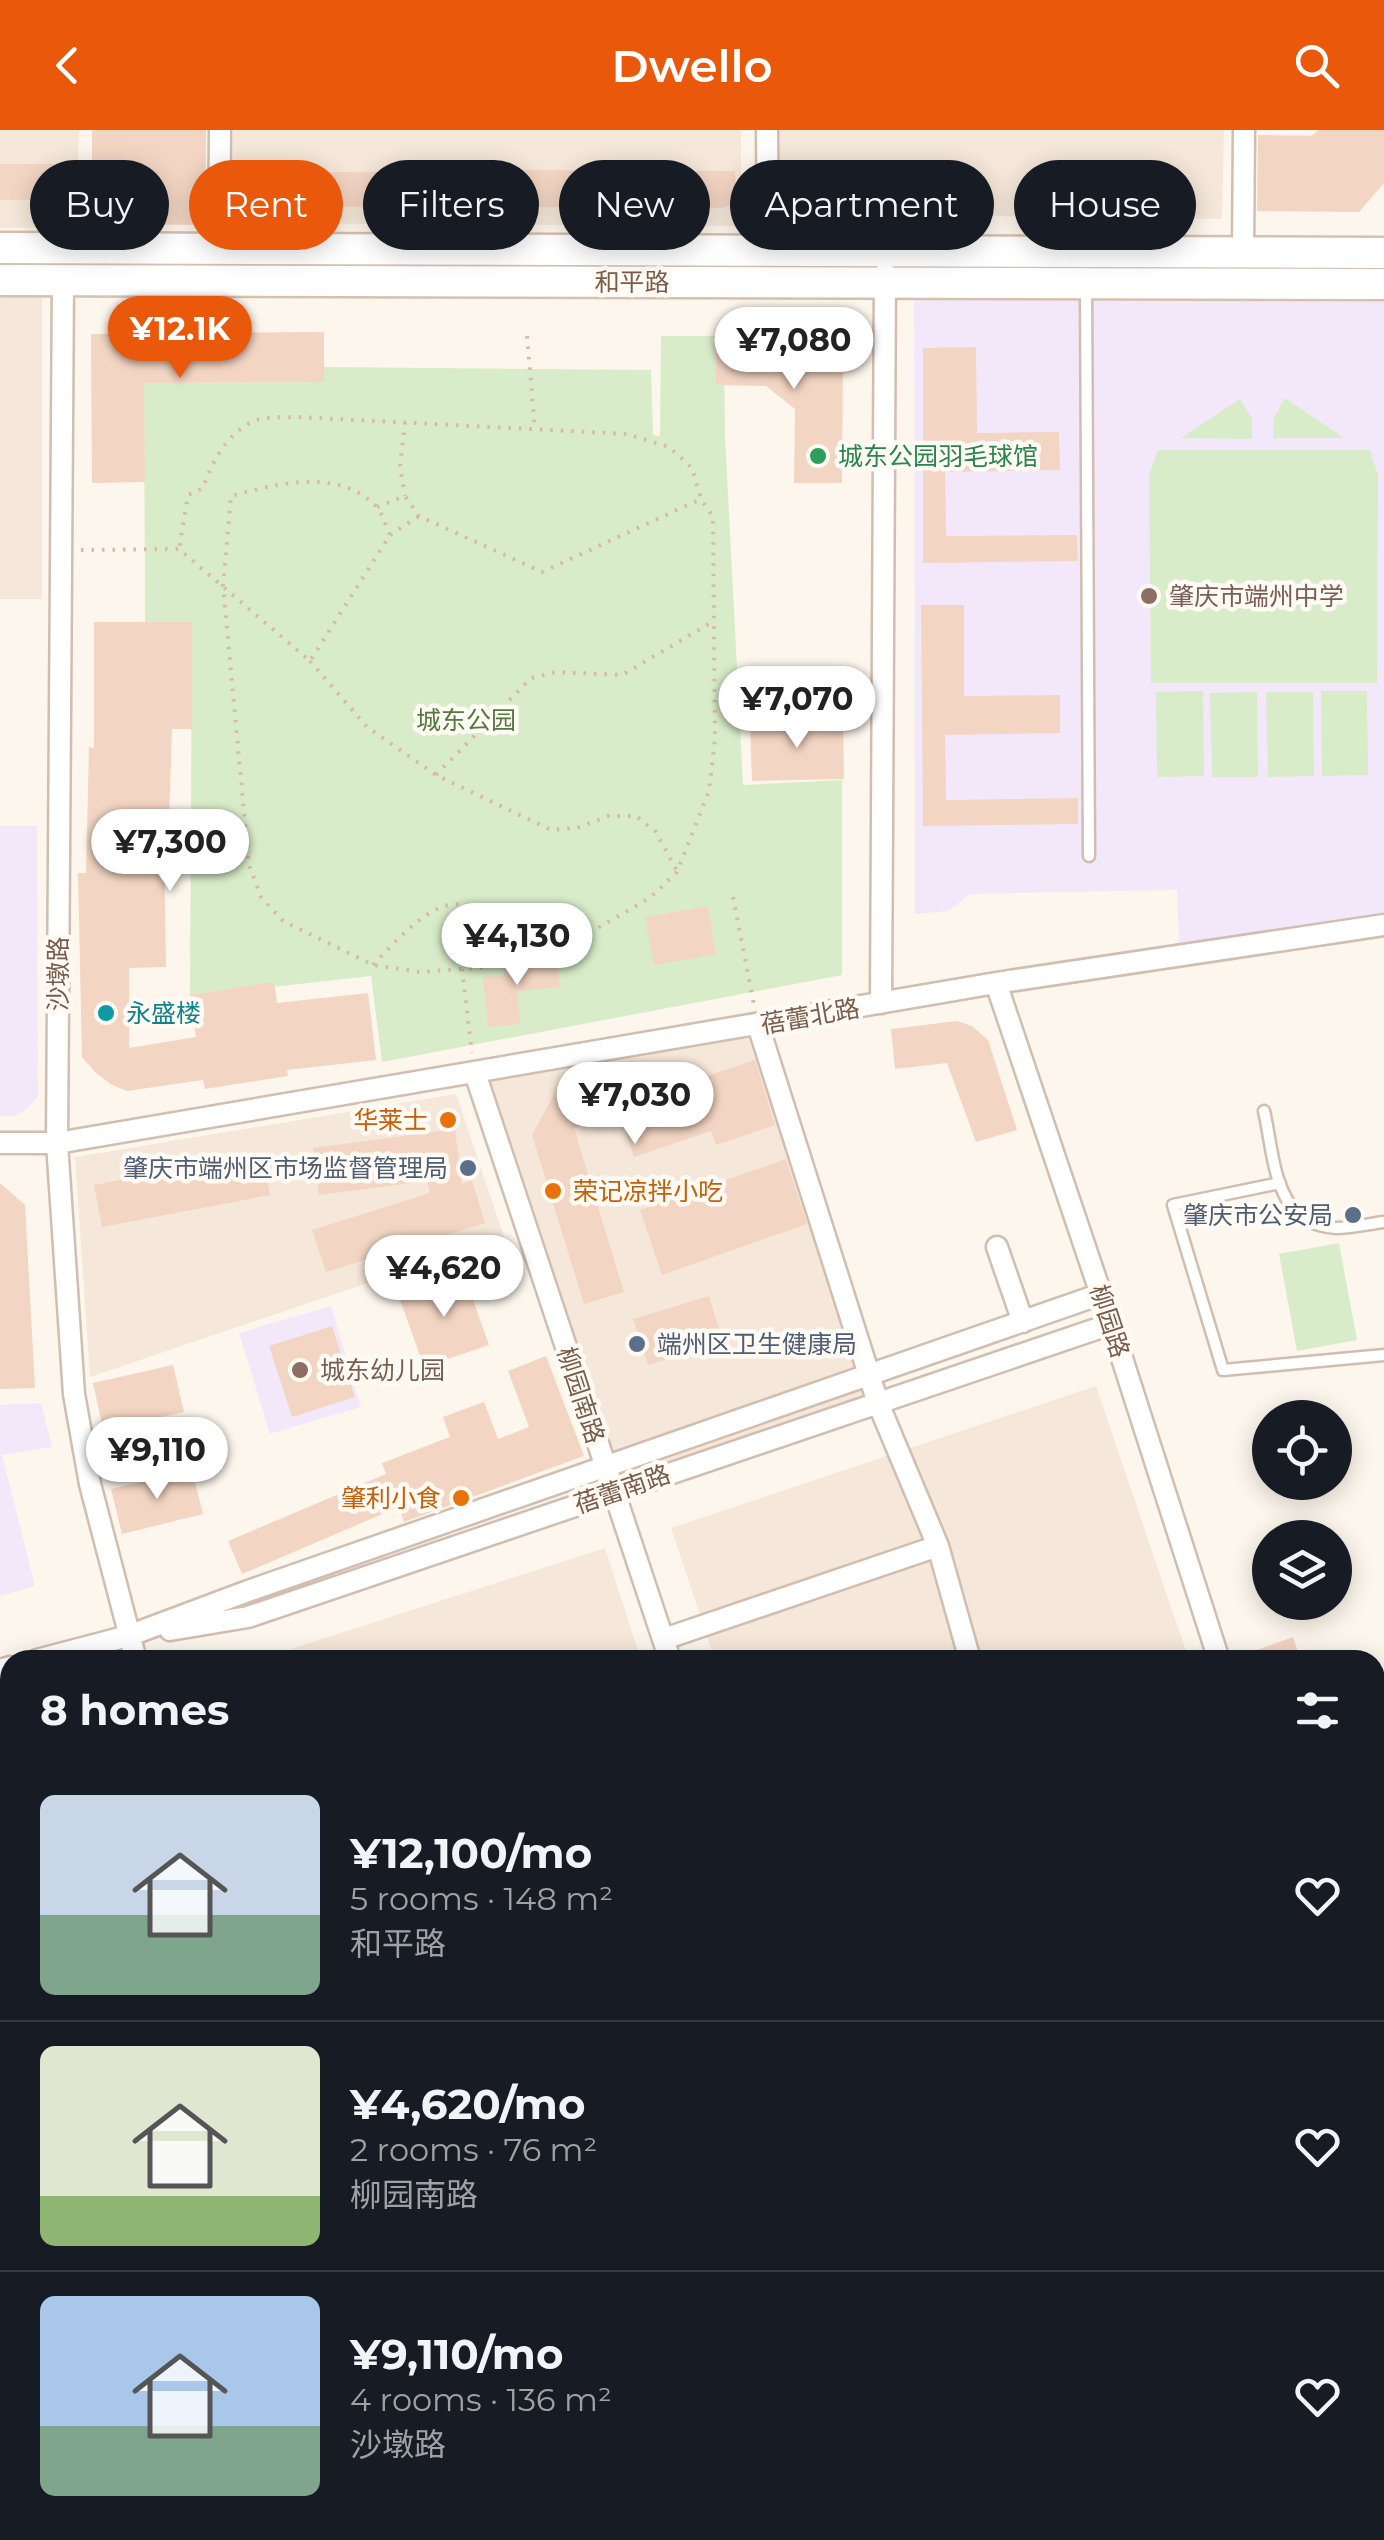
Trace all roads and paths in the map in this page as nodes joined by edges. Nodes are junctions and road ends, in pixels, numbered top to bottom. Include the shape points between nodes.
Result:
1 (220, 130) edge
2 (767, 130) edge
3 (1244, 130) edge
4 (220, 160) edge
5 (767, 160) edge
6 (0, 248) edge
7 (189, 249) edge
8 (343, 249) edge
9 (730, 249) edge
10 (827, 250) edge
11 (886, 251) junction
12 (1243, 252) junction
13 (1384, 253) edge
14 (0, 280) edge
15 (63, 280) junction
16 (885, 284) junction
17 (1086, 284) junction
18 (1384, 284) edge
19 (526, 336) dead end
20 (404, 422) junction
21 (535, 429) junction
22 (404, 496) junction
23 (700, 499) junction
24 (377, 507) junction
25 (419, 516) junction
26 (390, 535) junction
27 (180, 549) junction
28 (61, 550) junction
29 (222, 586) junction
30 (714, 622) junction
31 (310, 661) junction
32 (436, 775) junction
33 (1088, 856) dead end
34 (677, 872) junction
35 (733, 897) dead end
36 (1384, 925) edge
37 (543, 949) junction
38 (373, 964) junction
39 (462, 969) junction
40 (996, 984) junction
41 (881, 1003) junction
42 (758, 1025) junction
43 (474, 1072) junction
44 (1264, 1110) dead end
45 (0, 1142) edge
46 (57, 1143) junction
47 (1280, 1183) junction
48 (1384, 1222) edge
49 (997, 1247) dead end
50 (1101, 1294) junction
51 (1023, 1322) junction
52 (1111, 1324) junction
53 (1384, 1355) edge
54 (870, 1375) junction
55 (878, 1403) junction
56 (605, 1467) junction
57 (614, 1491) junction
58 (938, 1546) junction
59 (128, 1636) junction
60 (75, 1650) edge
61 (133, 1650) edge
62 (667, 1650) edge
63 (967, 1650) edge
64 (1216, 1650) edge

1 - 4 street
2 - 5 street
3 - 12 street
6 - 7 main road, 和平路
8 - 9 main road, 和平路
10 - 11 main road, 和平路
11 - 12 main road, 和平路
11 - 16 street
12 - 13 main road, 和平路
14 - 15 main road, 和平路
15 - 16 main road, 和平路
15 - 28 street, 沙墩路
16 - 17 main road, 和平路
16 - 41 street
17 - 18 main road, 和平路
17 - 33 lane
19 - 21 path
20 - 21 path
20 - 22 path
20 - 27 path via 258,420 231,436 203,488 188,495
21 - 23 path via 627,434 669,447 692,468
22 - 24 path
22 - 25 path
23 - 25 path via 542,572
23 - 30 path via 713,517
24 - 26 path
24 - 29 path via 345,487 290,480 230,496
25 - 26 path
26 - 31 path
27 - 28 path
27 - 29 path
28 - 46 street, 沙墩路
29 - 31 path
29 - 38 path via 249,864 261,897 284,921
30 - 32 path via 622,675 556,672 531,678
30 - 34 path via 716,738 709,790
31 - 32 path via 367,727
32 - 34 path via 551,830 636,816 656,832
34 - 37 path via 651,897 586,935
35 - 42 path
36 - 40 street, 蓓蕾北路
37 - 38 path via 474,904 450,904 415,920
37 - 39 path
38 - 39 path via 421,972
39 - 43 path
40 - 41 street, 蓓蕾北路
40 - 50 street, 柳园路
41 - 42 street, 蓓蕾北路
42 - 43 street, 蓓蕾北路
42 - 54 street
43 - 46 street, 蓓蕾北路
43 - 56 street, 柳园南路
44 - 47 lane
45 - 46 street, 蓓蕾北路
46 - 59 street, 沙墩路 via 74,1394
47 - 48 lane via 1303,1220 1337,1228
47 - 53 lane via 1172,1206 1223,1370
49 - 51 street
50 - 51 street, 蓓蕾南路
50 - 52 street, 柳园路
51 - 54 street, 蓓蕾南路
52 - 55 street, 蓓蕾南路
52 - 64 street, 柳园路
54 - 55 street
54 - 56 street, 蓓蕾南路
55 - 57 street, 蓓蕾南路
55 - 58 street
56 - 57 street, 柳园南路
56 - 59 street, 蓓蕾南路
57 - 59 street, 蓓蕾南路 via 248,1618
57 - 62 street, 柳园南路
58 - 62 street
58 - 63 street
59 - 60 street, 蓓蕾南路
59 - 61 street, 沙墩路

